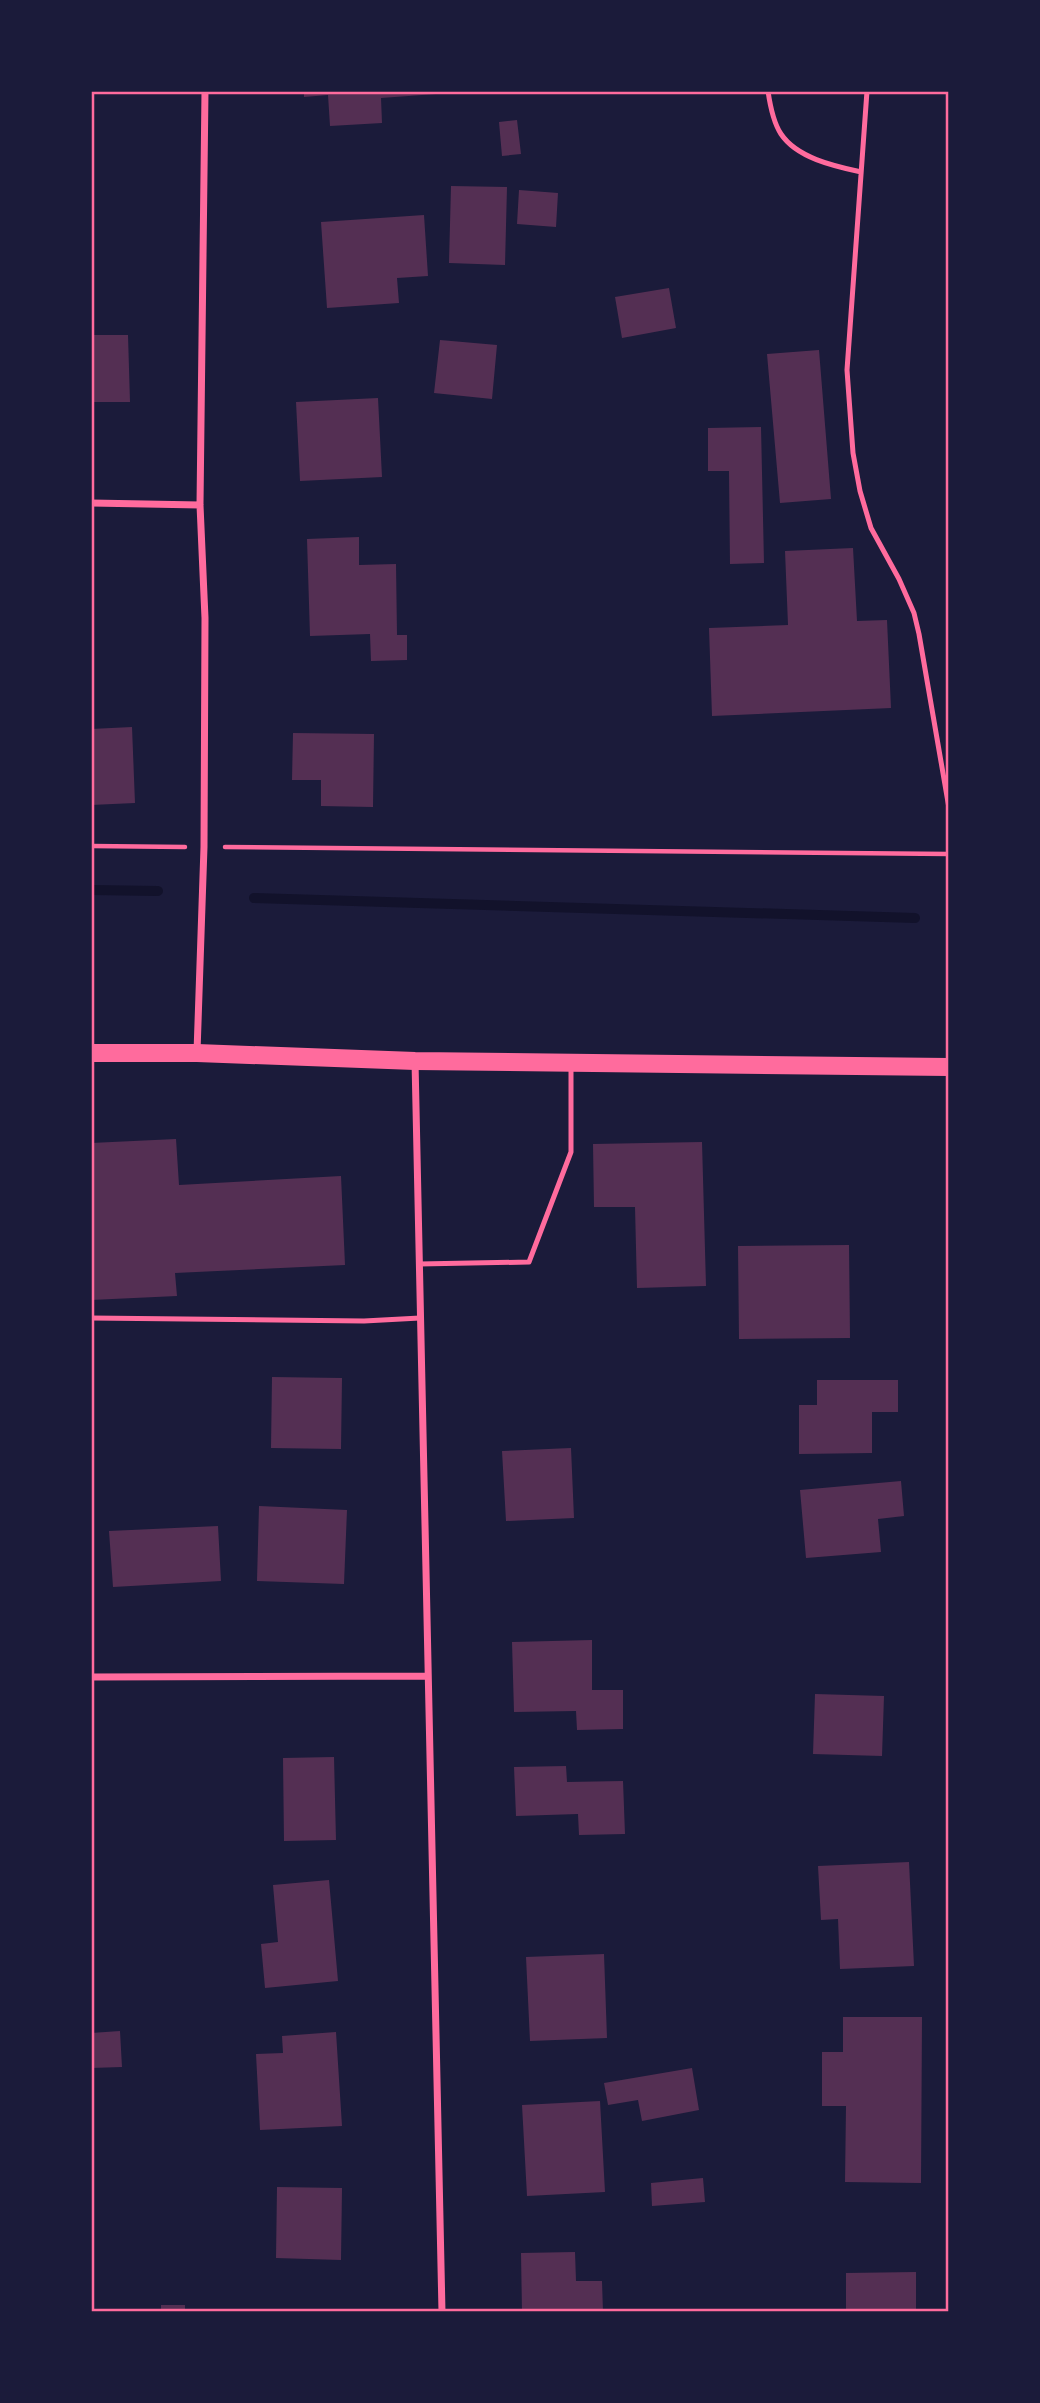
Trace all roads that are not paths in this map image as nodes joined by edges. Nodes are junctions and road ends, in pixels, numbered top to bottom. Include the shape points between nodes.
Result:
1 (205, 91) edge
2 (768, 91) edge
3 (867, 91) edge
4 (861, 172) junction
5 (91, 503) edge
6 (200, 505) junction
7 (949, 803) edge
8 (91, 1053) edge
9 (197, 1053) junction
10 (415, 1061) junction
11 (571, 1062) junction
12 (949, 1067) edge
13 (419, 1264) junction
14 (91, 1318) edge
15 (420, 1318) junction
16 (428, 1676) junction
17 (91, 1677) edge
18 (442, 2312) edge

1 - 6 street
2 - 4 lane via 782,135 827,165
3 - 4 lane
4 - 7 lane via 847,370 853,453 871,528 914,613
5 - 6 street
6 - 9 street via 205,618 204,847
8 - 9 main road
9 - 10 main road
10 - 11 main road
10 - 13 street
11 - 12 main road
11 - 13 lane via 571,1152 529,1262
13 - 15 street
14 - 15 lane
15 - 16 street
16 - 17 street
16 - 18 street

